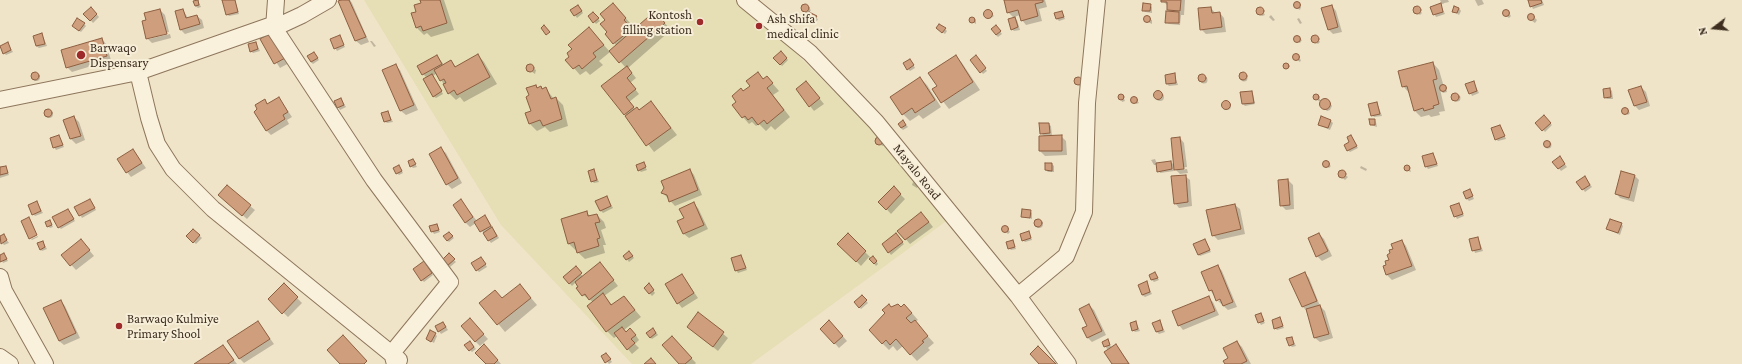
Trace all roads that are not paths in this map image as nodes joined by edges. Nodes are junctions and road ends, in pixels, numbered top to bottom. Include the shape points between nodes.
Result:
1 (276, 0) edge
2 (328, 0) edge
3 (745, 0) edge
4 (1097, 0) edge
5 (274, 28) junction
6 (138, 72) junction
7 (0, 100) edge
8 (0, 277) edge
9 (1018, 296) junction
10 (0, 357) edge
11 (394, 359) edge
12 (10, 364) edge
13 (45, 364) edge
14 (404, 364) edge
15 (1068, 364) edge

1 - 5 street
2 - 5 street
3 - 9 street, Mayalo Road via 810,53 876,122
4 - 9 street via 1087,103 1084,212 1066,256
5 - 6 street via 272,25
5 - 11 street via 374,180 450,282
6 - 7 street
6 - 11 street via 153,134 173,169 213,209
8 - 13 street via 4,291
9 - 15 street, Mayalo Road
10 - 12 street
11 - 14 street

